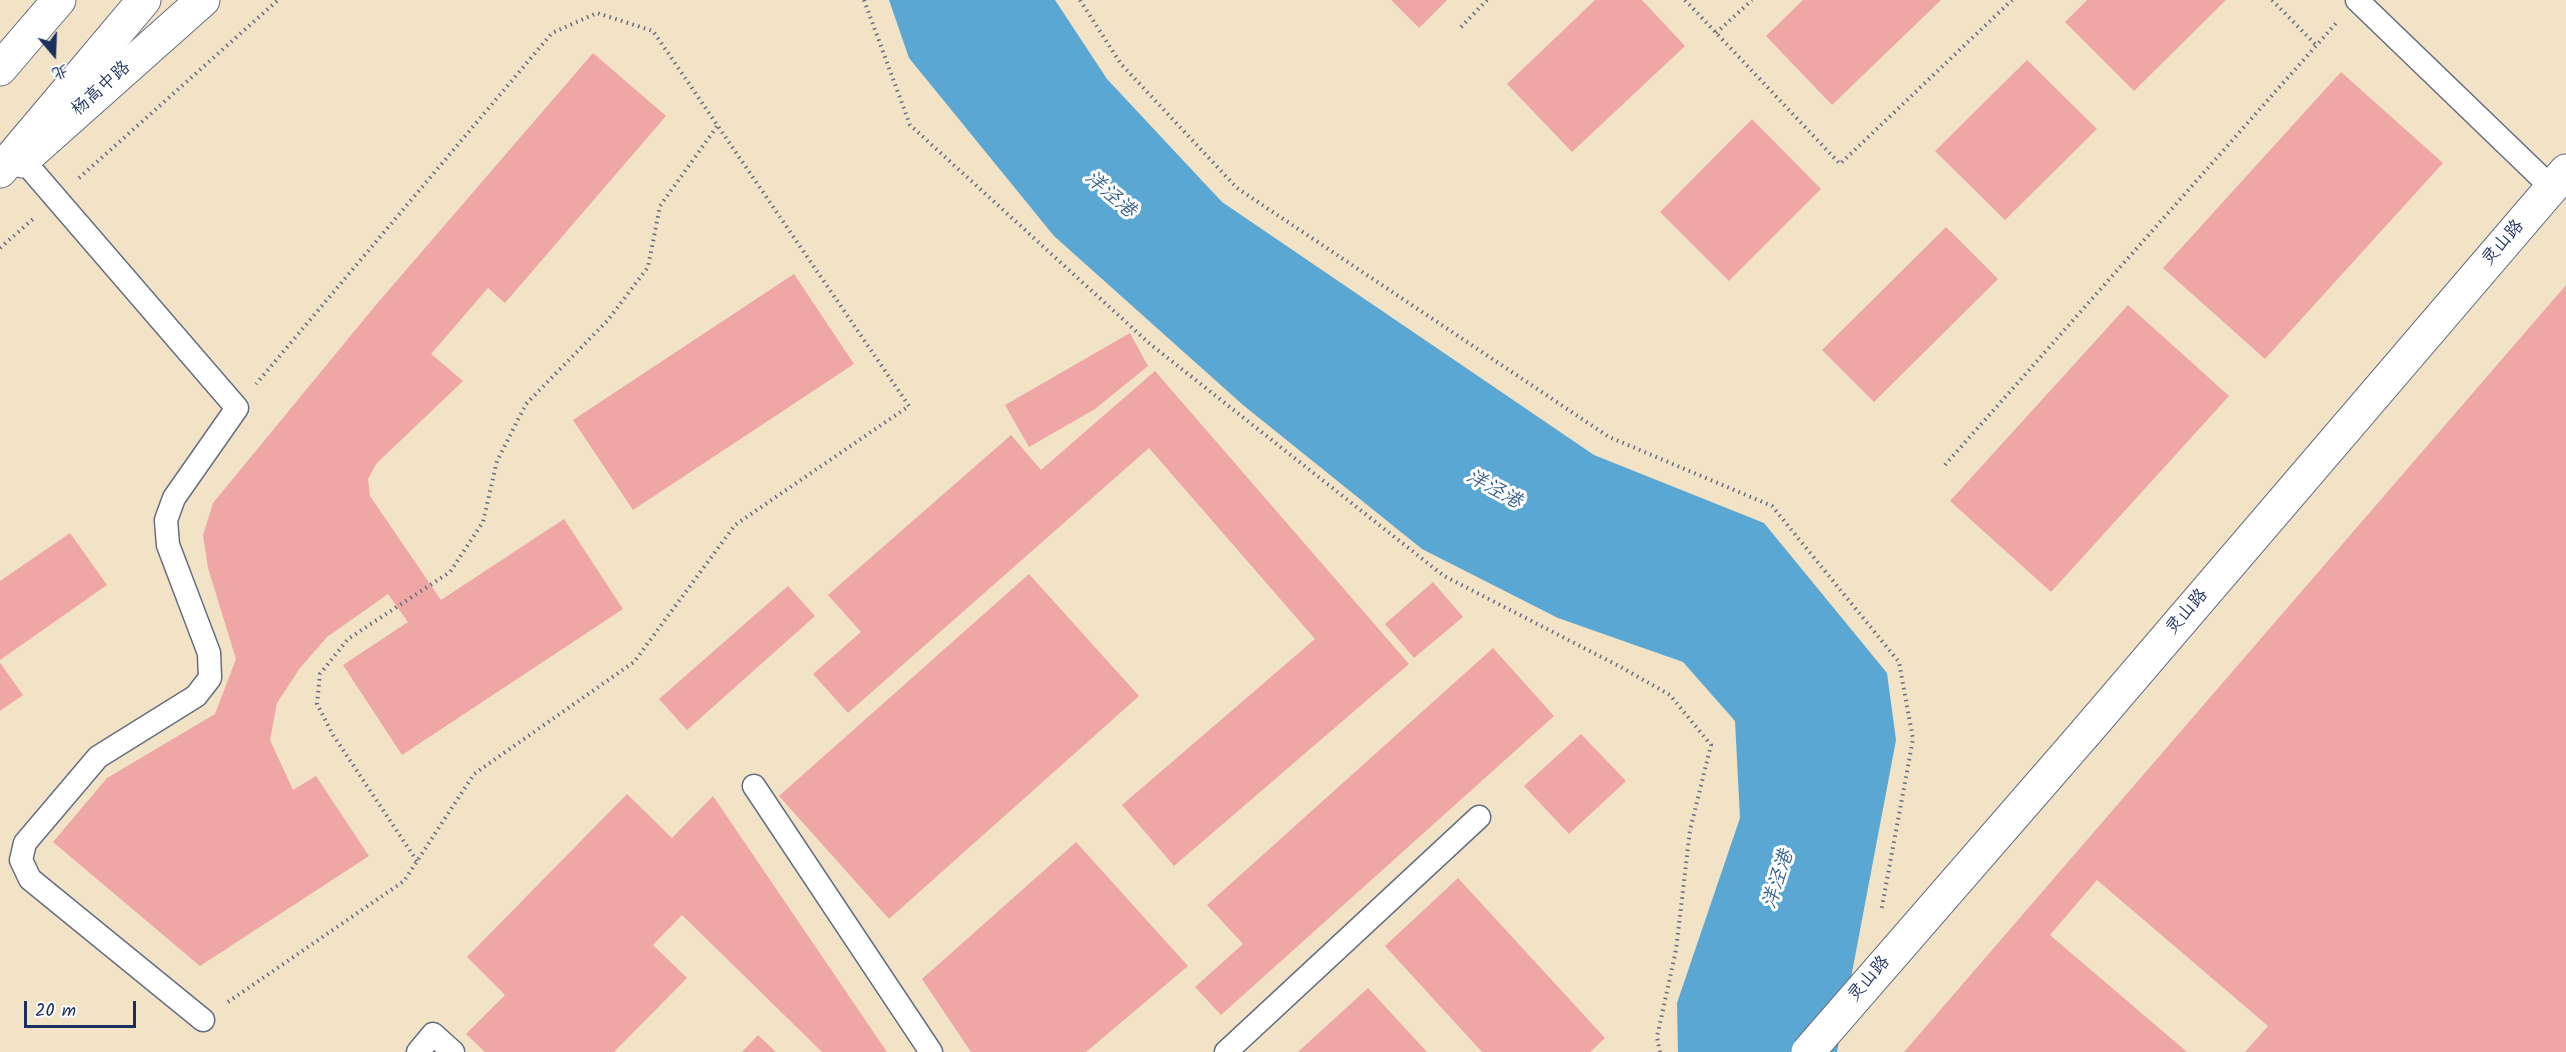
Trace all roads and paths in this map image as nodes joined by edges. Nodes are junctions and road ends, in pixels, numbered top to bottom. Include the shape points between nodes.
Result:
1 (59, 0) edge
2 (144, 0) edge
3 (203, 0) edge
4 (278, 0) edge
5 (864, 0) edge
6 (1080, 0) edge
7 (1487, 0) edge
8 (1684, 0) edge
9 (1752, 0) edge
10 (2012, 0) edge
11 (2272, 0) edge
12 (2356, 1) edge
13 (1461, 27) dead end
14 (1716, 33) junction
15 (2316, 45) junction
16 (0, 69) edge
17 (717, 125) junction
18 (8, 170) edge
19 (2559, 180) edge
20 (57, 198) junction
21 (0, 248) edge
22 (237, 408) junction
23 (1945, 465) dead end
24 (754, 786) dead end
25 (1479, 817) dead end
26 (417, 861) junction
27 (1879, 922) dead end
28 (203, 1020) joint
29 (418, 1052) edge
30 (453, 1052) edge
31 (931, 1052) edge
32 (1226, 1052) edge
33 (1660, 1052) edge
34 (1808, 1052) edge

1 - 16 main road
2 - 18 main road, 杨高中路
3 - 18 main road, 杨高中路
4 - 20 path
5 - 33 path via 910,125 1150,344 1444,576 1670,695 1712,745 1689,830 1676,951 1657,1037
6 - 27 path via 1121,64 1237,188 1609,437 1772,506 1899,662 1913,739
7 - 13 path
8 - 14 path
9 - 14 path
10 - 14 path via 1840,164
11 - 15 path
12 - 15 path
12 - 19 lane
15 - 23 path
17 - 22 path via 653,31 597,13 552,33
17 - 26 path via 660,206 648,267 608,320 526,404 497,460 483,522 450,572 348,639 320,674 317,704 322,715
17 - 26 path via 909,406 735,525 634,662 474,774
18 - 20 lane
19 - 34 main road, 灵山路, bridge
20 - 21 path
20 - 22 lane
22 - 28 lane via 174,498 166,520 168,545 209,653 210,678 196,696 98,757 25,843 21,860 30,879
24 - 31 lane
25 - 32 lane
26 - 28 path via 404,881
29 - 30 lane via 433,1034

